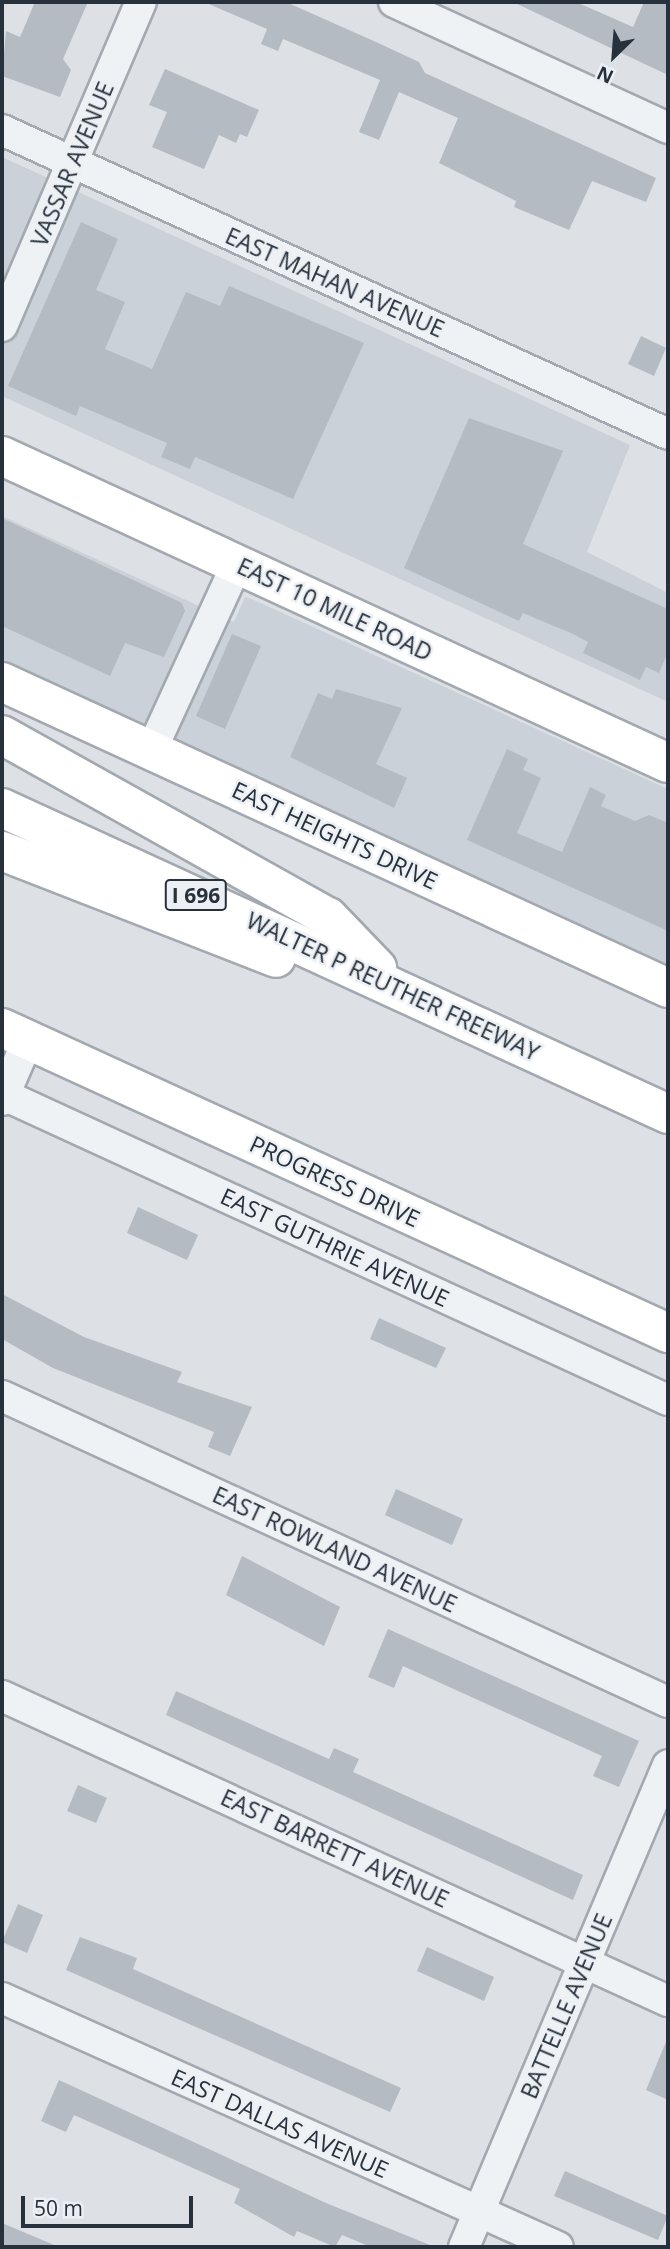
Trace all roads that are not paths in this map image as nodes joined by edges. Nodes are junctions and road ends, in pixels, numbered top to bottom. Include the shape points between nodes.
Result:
1 (141, 2) edge
2 (394, 2) edge
3 (668, 128) edge
4 (2, 130) edge
5 (72, 163) junction
6 (2, 326) edge
7 (668, 434) edge
8 (2, 456) edge
9 (237, 564) junction
10 (2, 682) edge
11 (2, 735) edge
12 (151, 751) junction
13 (668, 763) edge
14 (2, 808) edge
15 (2, 851) edge
16 (390, 982) junction
17 (668, 988) edge
18 (15, 1034) edge
19 (614, 1089) junction
20 (2, 1096) edge
21 (668, 1114) edge
22 (668, 1333) edge
23 (2, 1396) edge
24 (668, 1400) edge
25 (2, 1696) edge
26 (668, 1702) edge
27 (668, 1765) edge
28 (584, 1962) junction
29 (2, 1998) edge
30 (668, 2001) edge
31 (479, 2212) junction
32 (464, 2247) edge
33 (558, 2247) edge

1 - 5 street, VASSAR AVENUE
2 - 3 street
4 - 5 street, EAST MAHAN AVENUE
5 - 6 street, VASSAR AVENUE
5 - 7 street, EAST MAHAN AVENUE
8 - 9 main road, EAST 10 MILE ROAD
9 - 12 street
9 - 13 main road, EAST 10 MILE ROAD
10 - 12 main road, EAST HEIGHTS DRIVE
11 - 16 main road via 328,916
12 - 17 main road, EAST HEIGHTS DRIVE
14 - 16 main road, WALTER P REUTHER FREEWAY / I 696
15 - 19 main road
16 - 19 main road, WALTER P REUTHER FREEWAY / I 696
18 - 20 street
18 - 22 main road, PROGRESS DRIVE
19 - 21 main road, WALTER P REUTHER FREEWAY / I 696
20 - 24 street, EAST GUTHRIE AVENUE
23 - 26 street, EAST ROWLAND AVENUE
25 - 28 street, EAST BARRETT AVENUE
27 - 28 street, BATTELLE AVENUE
28 - 30 street, EAST BARRETT AVENUE
28 - 31 street, BATTELLE AVENUE
29 - 31 street, EAST DALLAS AVENUE
31 - 32 street, BATTELLE AVENUE
31 - 33 street, EAST DALLAS AVENUE

